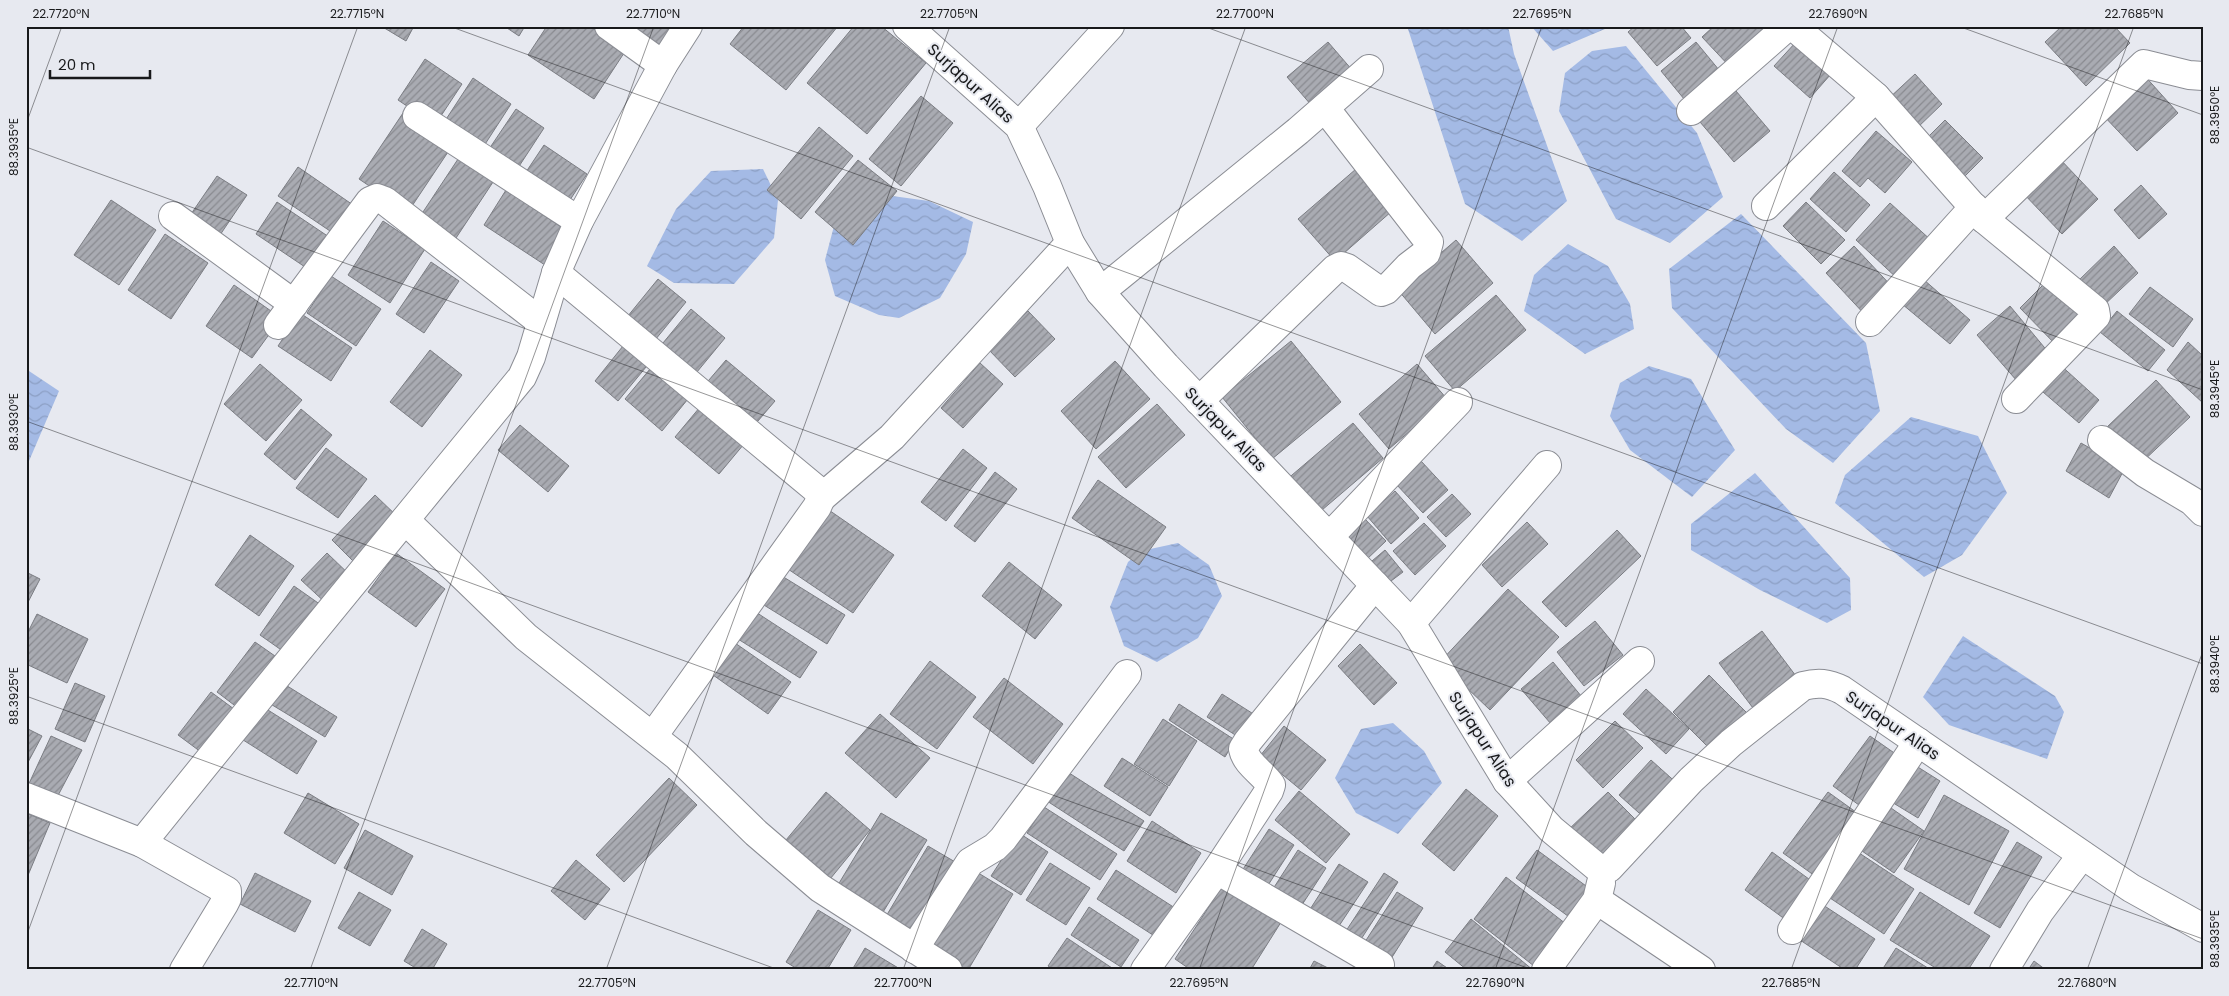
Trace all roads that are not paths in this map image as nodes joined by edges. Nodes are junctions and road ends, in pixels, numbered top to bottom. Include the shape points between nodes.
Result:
1 (609, 26) edge
2 (688, 26) edge
3 (907, 26) edge
4 (1110, 26) edge
5 (1788, 26) edge
6 (1793, 26) edge
7 (663, 64) junction
8 (1369, 69) dead end
9 (2203, 76) edge
10 (1876, 97) junction
11 (1325, 108) junction
12 (1691, 111) dead end
13 (417, 116) dead end
14 (1020, 126) junction
15 (1766, 206) dead end
16 (1979, 213) junction
17 (173, 216) dead end
18 (579, 221) junction
19 (1070, 243) junction
20 (556, 273) junction
21 (1100, 292) junction
22 (541, 322) junction
23 (1870, 322) dead end
24 (2016, 399) dead end
25 (1199, 401) junction
26 (1458, 402) dead end
27 (2102, 440) dead end
28 (1547, 465) dead end
29 (821, 498) junction
30 (2203, 512) edge
31 (405, 520) junction
32 (1329, 537) junction
33 (1375, 585) junction
34 (1410, 623) junction
35 (1640, 661) dead end
36 (1127, 674) dead end
37 (653, 736) junction
38 (1918, 742) junction
39 (1507, 781) junction
40 (26, 798) edge
41 (142, 844) junction
42 (2082, 855) junction
43 (1217, 870) junction
44 (1604, 870) junction
45 (1597, 900) junction
46 (2203, 928) edge
47 (1792, 930) dead end
48 (914, 949) junction
49 (1380, 965) dead end
50 (184, 970) edge
51 (948, 970) edge
52 (1145, 970) edge
53 (1546, 970) edge
54 (1700, 970) edge
55 (2004, 970) edge

1 - 7 street
2 - 7 street
3 - 14 street, Surjapur Alias
4 - 14 street
5 - 12 street
6 - 10 street
7 - 18 street
8 - 11 street
9 - 16 street via 2144,64
10 - 15 street
10 - 16 street
11 - 21 street
11 - 25 street via 1429,242 1426,253 1381,292 1347,268 1335,269
13 - 18 street
14 - 19 street, Surjapur Alias
16 - 23 street
16 - 24 street via 2095,310 2096,316
17 - 22 street via 286,314 370,201 378,198
18 - 20 street
19 - 21 street, Surjapur Alias
19 - 29 street via 892,437
20 - 22 street
20 - 29 street via 816,489
21 - 25 street, Surjapur Alias
22 - 31 street via 522,376
25 - 32 street, Surjapur Alias
26 - 32 street
27 - 30 street via 2145,473 2192,501
28 - 34 street
29 - 37 street via 818,507
31 - 37 street via 526,637
31 - 41 street
32 - 33 street, Surjapur Alias
33 - 34 street, Surjapur Alias
33 - 43 street via 1243,749 1245,757 1271,785
34 - 39 street, Surjapur Alias
35 - 39 street
36 - 48 street via 1003,839 970,862
37 - 48 street via 820,888
38 - 42 street, Surjapur Alias
38 - 44 street, Surjapur Alias via 1830,684 1803,686 1731,743
38 - 47 street
39 - 44 street, Surjapur Alias via 1551,829
40 - 41 street
41 - 50 street via 227,891 224,904
42 - 46 street, Surjapur Alias via 2131,888
42 - 55 street via 2040,911
43 - 49 street
43 - 52 street
44 - 45 street
45 - 53 street
45 - 54 street
48 - 51 street

